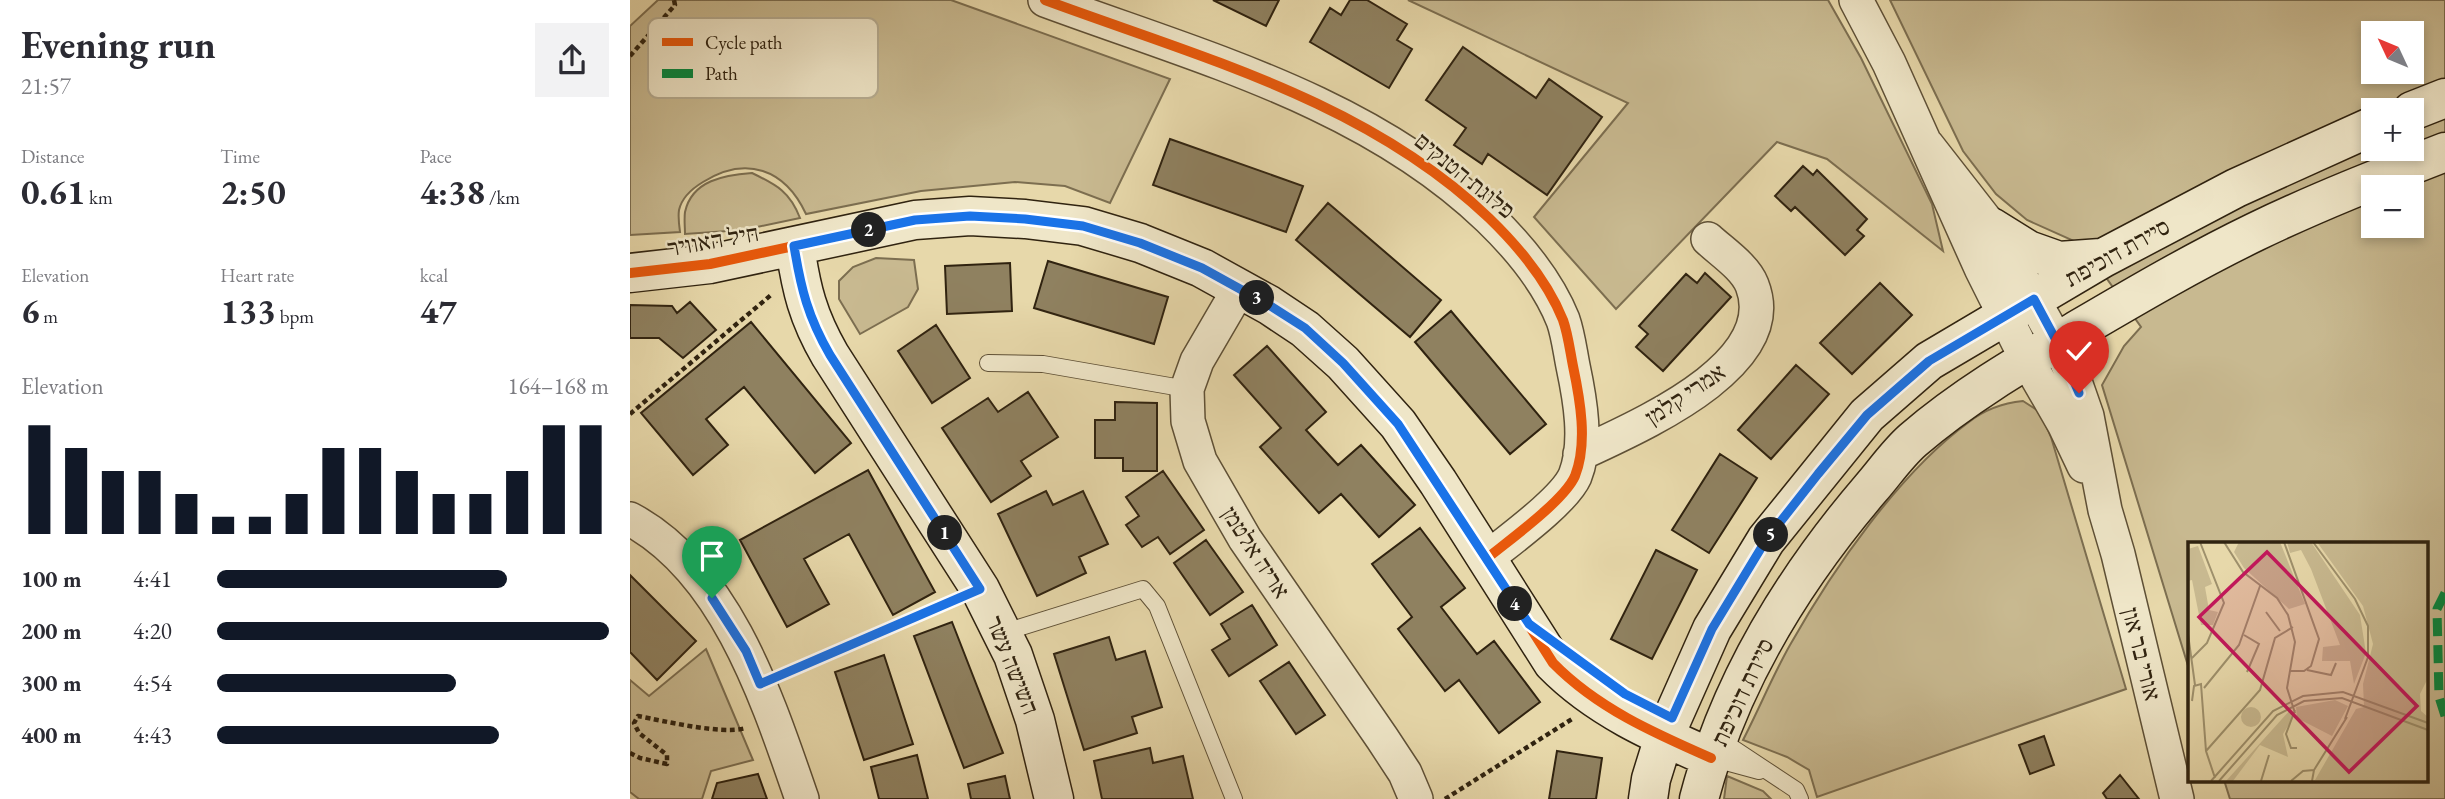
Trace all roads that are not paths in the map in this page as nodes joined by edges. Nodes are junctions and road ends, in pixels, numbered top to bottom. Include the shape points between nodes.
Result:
1 (1045, 0) edge
2 (1856, 0) edge
3 (2445, 98) edge
4 (2424, 106) edge
5 (2361, 132) edge
6 (1927, 145) junction
7 (2445, 152) edge
8 (1991, 227) junction
9 (1708, 239) dead end
10 (2103, 258) junction
11 (796, 259) junction
12 (630, 273) edge
13 (1239, 289) junction
14 (2019, 307) junction
15 (2042, 351) junction
16 (988, 363) dead end
17 (1187, 389) junction
18 (1580, 454) junction
19 (630, 519) edge
20 (1486, 559) junction
21 (1529, 624) junction
22 (1002, 633) junction
23 (1668, 727) junction
24 (1715, 749) junction
25 (802, 799) edge
26 (1054, 799) edge
27 (1234, 799) edge
28 (1416, 799) edge
29 (1648, 799) edge
30 (1699, 799) edge
31 (1800, 799) edge
32 (2177, 799) edge

1 - 18 street, פלוגת הטנקים via 1309,99 1363,125 1468,198 1541,276 1563,321 1582,408
2 - 6 street
3 - 4 main road
5 - 10 main road, סיירת דוכיפת via 2236,188
6 - 8 street
6 - 14 street via 1954,211
7 - 15 main road, סיירת דוכיפת via 2254,233
8 - 10 main road via 2028,250 2059,261
8 - 14 street
9 - 18 street, אמרי קלמן via 1751,282 1757,303 1752,332 1732,361 1691,394 1664,413
10 - 14 main road, סיירת דוכיפת
11 - 12 main road, חיל האוויר
11 - 13 main road, חיל האוויר via 915,220 1025,219 1083,226 1140,243
11 - 22 main road, השישה עשר via 812,324 980,589
13 - 17 street, אריה אלטמן via 1197,361
13 - 20 main road, חיל האוויר via 1305,328 1343,363 1398,424
14 - 15 street, אורי בר און
14 - 23 main road, סיירת דוכיפת via 1929,361 1867,415 1766,540 1712,629
15 - 24 main road, סיירת דוכיפת via 1958,402 1910,442 1857,504 1808,569 1756,653
15 - 32 street, אורי בר און via 2064,424 2105,510
16 - 17 lane via 1043,365
17 - 28 street, אריה אלטמן via 1188,421 1200,461 1245,538 1405,773
18 - 20 street, פלוגת הטנקים via 1574,478 1559,496
19 - 25 street via 658,536 690,568 746,651
20 - 21 main road, חיל האוויר
21 - 23 main road, חיל האוויר
21 - 23 main road, חיל האוויר via 1553,663 1573,684 1599,702
22 - 26 main road, השישה עשר via 1035,720
22 - 27 lane via 1143,589 1157,606
23 - 24 main road, חיל האוויר
23 - 29 main road, סיירת דוכיפת
24 - 30 main road, סיירת דוכיפת
24 - 31 lane via 1775,775 1796,790

